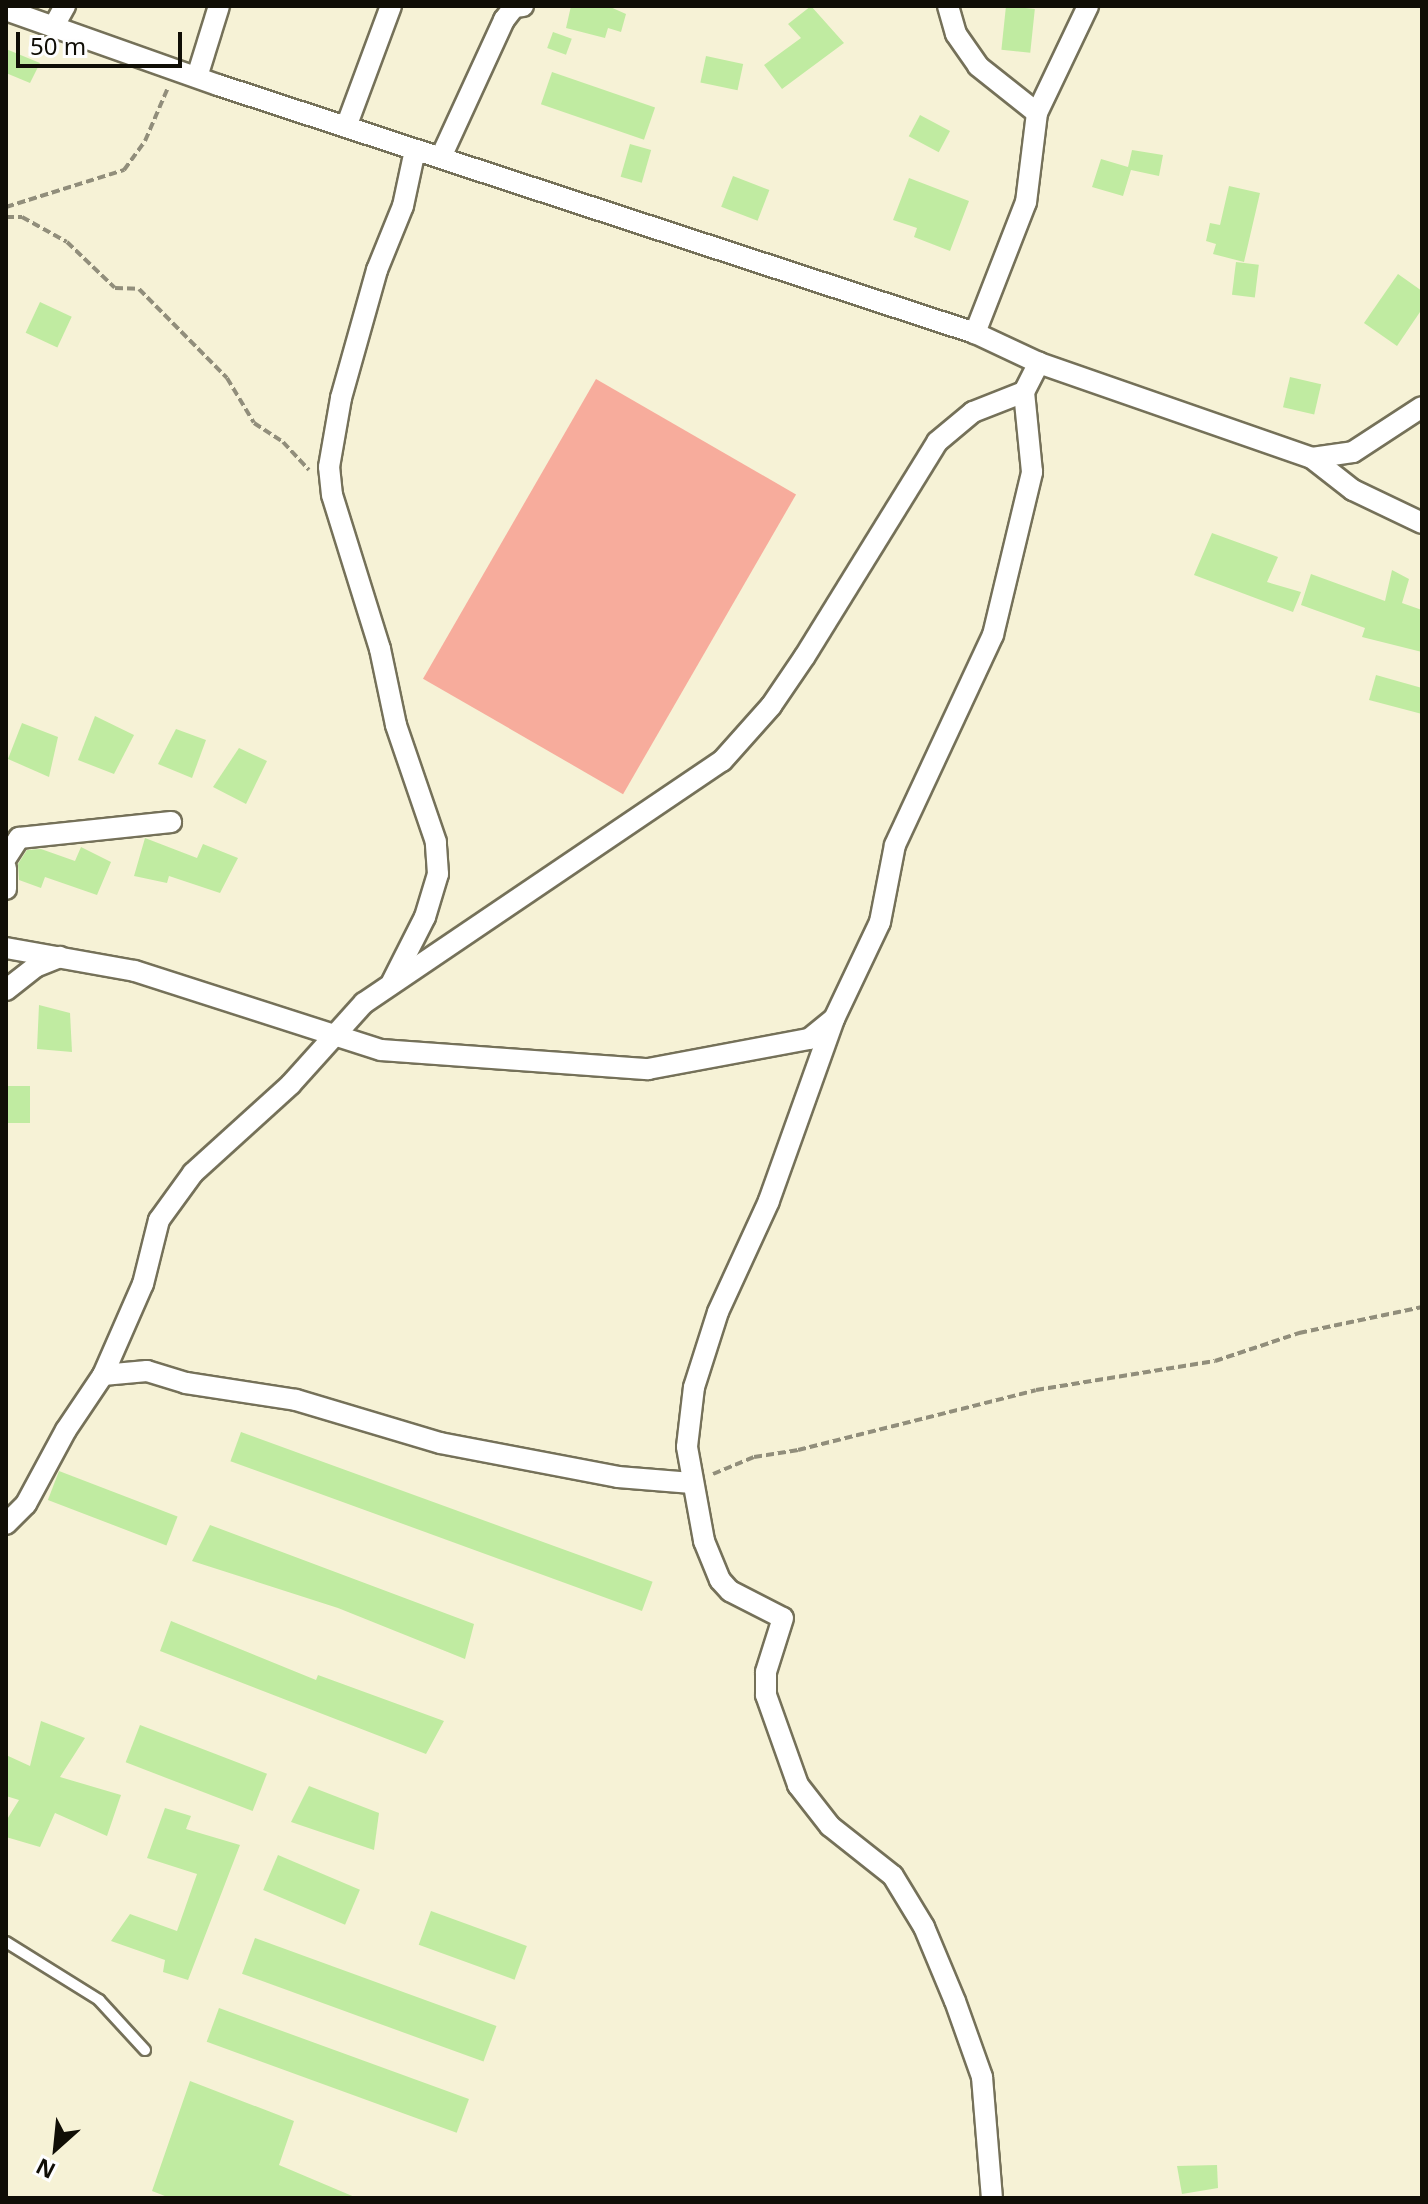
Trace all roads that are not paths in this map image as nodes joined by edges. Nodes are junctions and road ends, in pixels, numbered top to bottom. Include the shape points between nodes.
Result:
1 (219, 6) edge
2 (391, 6) edge
3 (523, 6) edge
4 (948, 6) edge
5 (1088, 6) edge
6 (6, 10) edge
7 (60, 15) edge
8 (197, 77) junction
9 (1037, 113) junction
10 (346, 127) junction
11 (415, 150) junction
12 (441, 157) junction
13 (975, 333) junction
14 (1039, 363) junction
15 (1024, 392) junction
16 (1422, 407) edge
17 (1312, 458) junction
18 (1422, 523) edge
19 (171, 822) dead end
20 (6, 858) edge
21 (6, 868) edge
22 (6, 889) edge
23 (6, 948) edge
24 (60, 957) junction
25 (392, 982) junction
26 (6, 990) edge
27 (834, 1019) junction
28 (335, 1037) junction
29 (103, 1375) junction
30 (692, 1483) junction
31 (6, 1524) edge
32 (6, 1942) edge
33 (145, 2050) dead end
34 (992, 2198) edge

1 - 8 street
2 - 10 street
3 - 12 street via 514,7 504,20
4 - 9 street via 956,34 978,66
5 - 9 street
6 - 7 street
7 - 8 street
8 - 10 street
9 - 13 street via 1026,202
10 - 11 street
11 - 12 street
11 - 25 street via 403,206 377,270 341,398 329,467 332,495 380,649 396,725 436,842 438,874 429,904
12 - 13 street
13 - 14 street
14 - 15 street
14 - 17 street
15 - 25 street via 973,412 937,442 805,656 771,706 722,761 482,928
15 - 27 street via 1032,472 993,635 895,845 880,922
16 - 17 street via 1353,452
17 - 18 street via 1353,490
19 - 20 street via 19,838
21 - 22 street
23 - 24 street
24 - 26 street via 35,967
24 - 28 street via 199,989
25 - 28 street via 364,1003
27 - 28 street via 793,1044 648,1069 381,1050
27 - 30 street via 769,1201 718,1312 694,1387 687,1447
28 - 29 street via 193,1173 170,1202 159,1220 143,1284
29 - 30 street via 147,1371 296,1400 388,1431 476,1451 618,1477
29 - 31 street via 26,1504
30 - 34 street via 704,1541 720,1580 730,1591 783,1618 766,1672 766,1695 798,1785 830,1826 893,1876 939,1961 982,2077
32 - 33 lane via 99,2000

